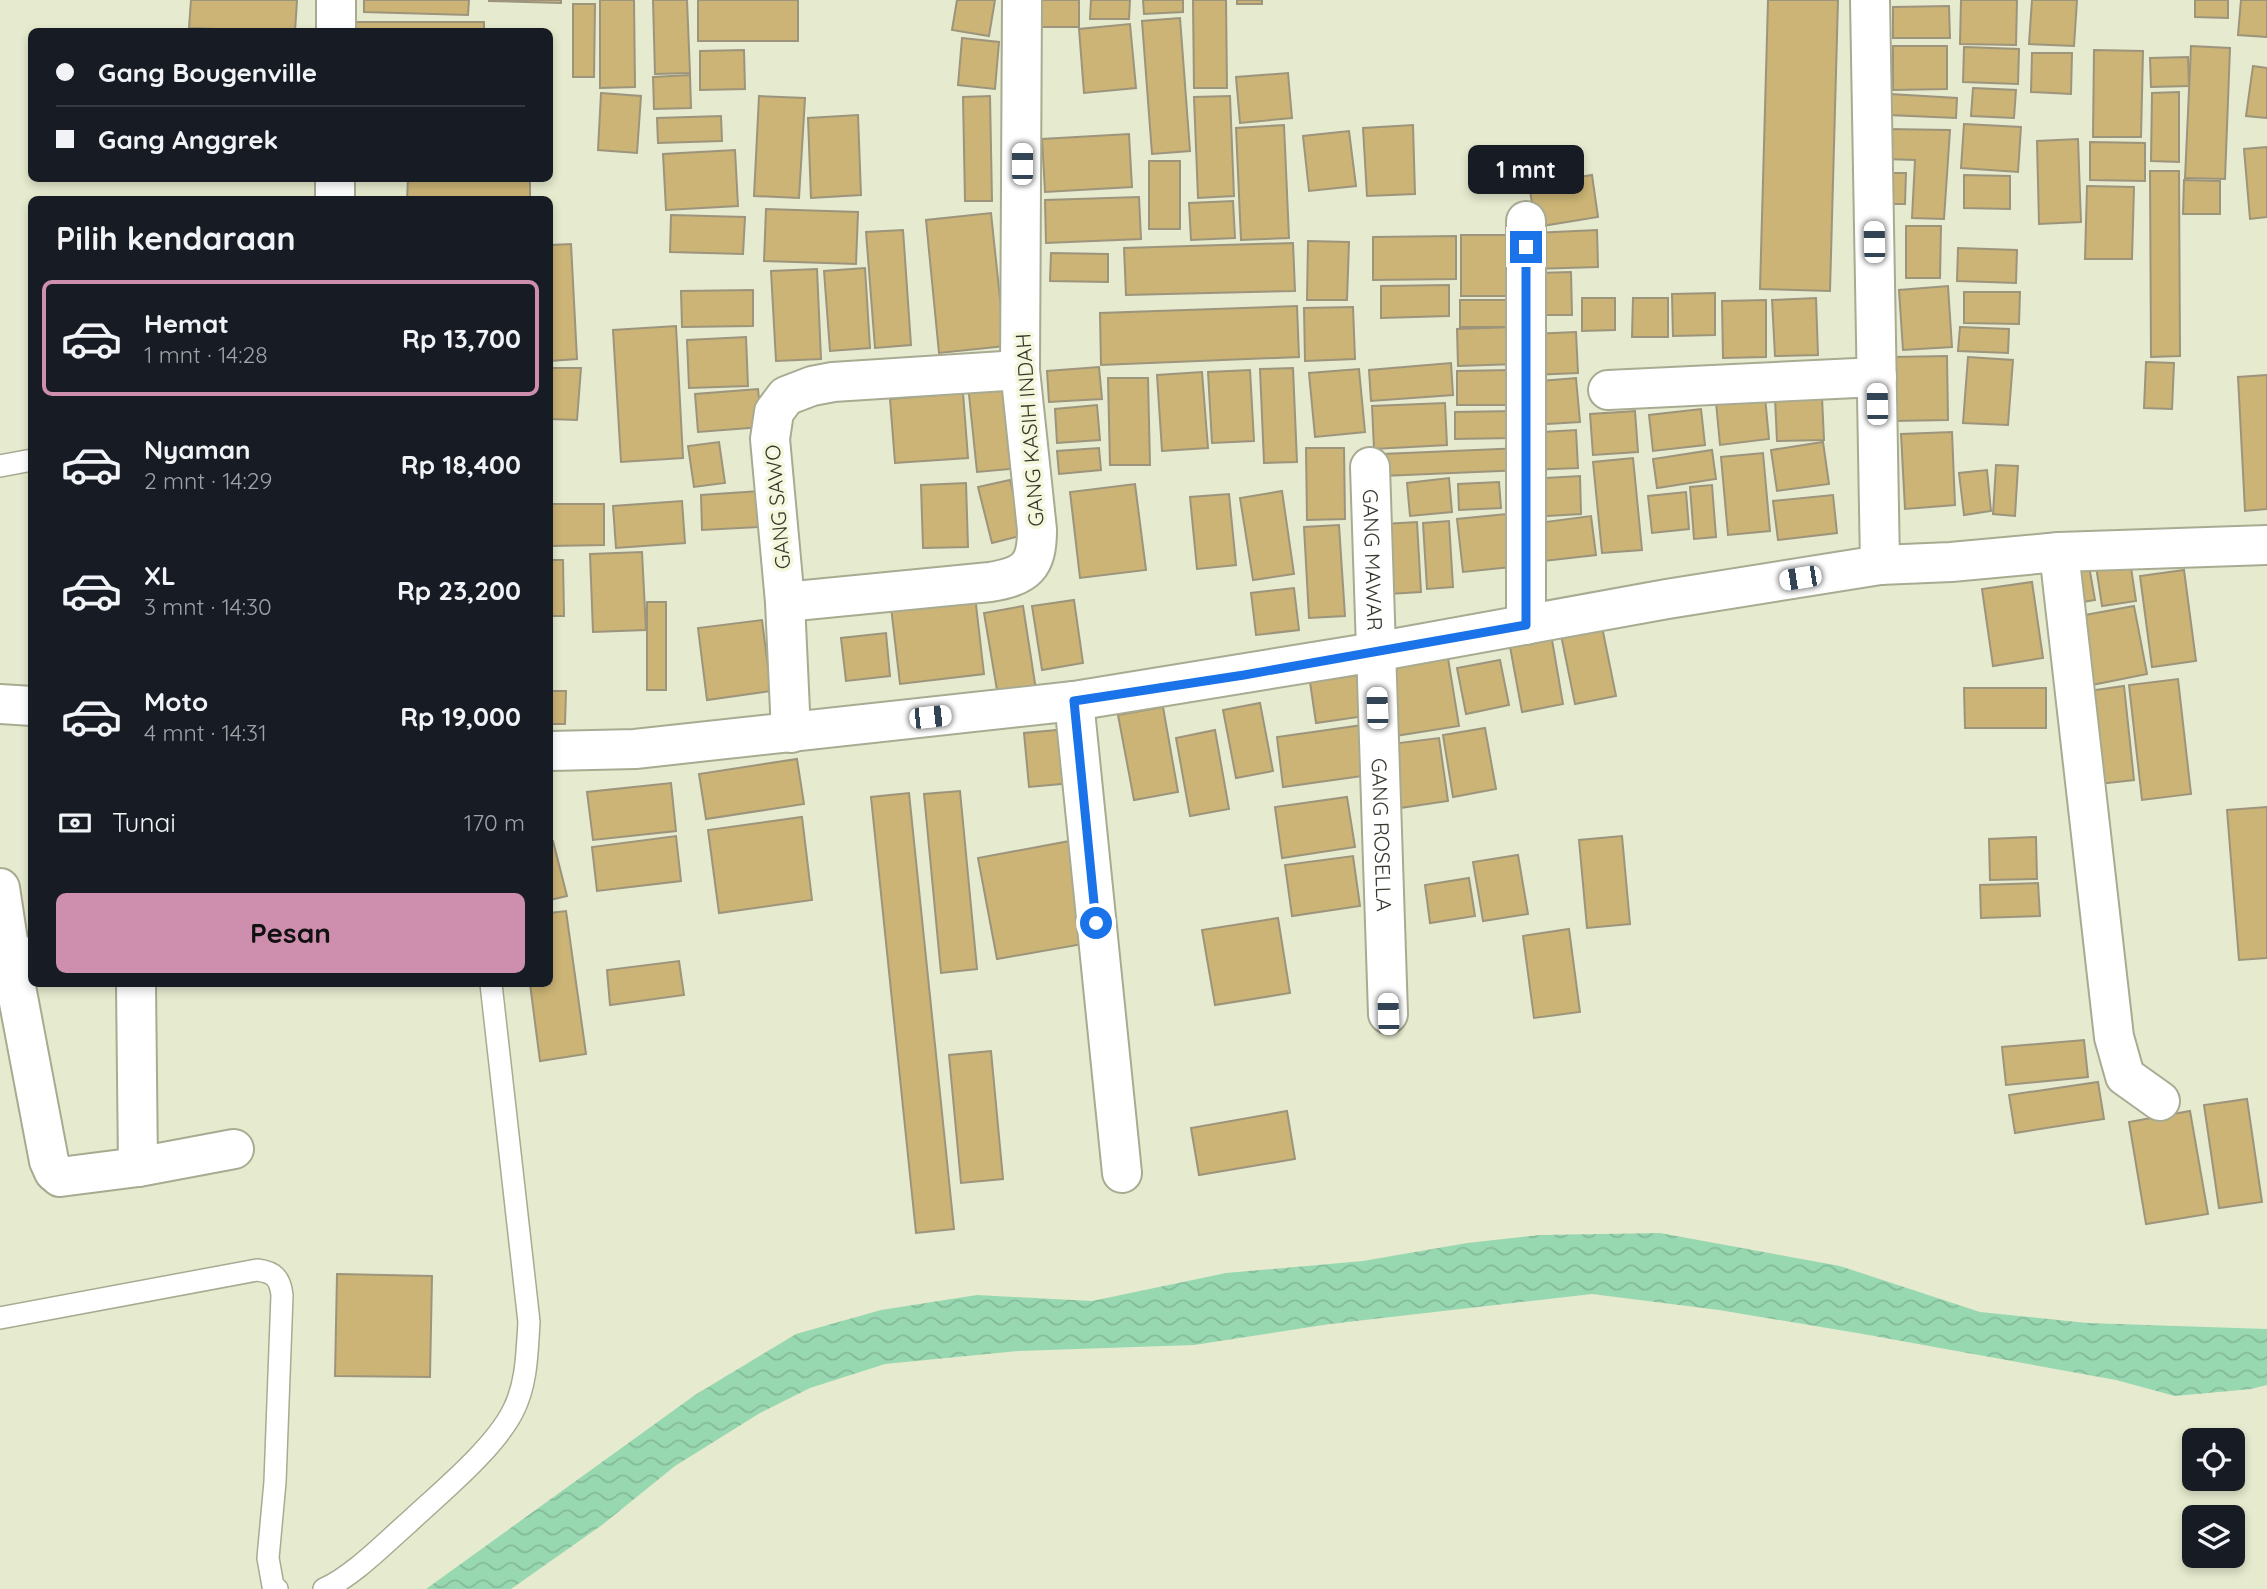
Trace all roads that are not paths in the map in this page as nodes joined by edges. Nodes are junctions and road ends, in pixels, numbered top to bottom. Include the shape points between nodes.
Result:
1 (336, 0) edge
2 (1021, 0) edge
3 (1870, 0) edge
4 (336, 28) edge
5 (1526, 221) dead end
6 (1020, 370) junction
7 (1877, 377) junction
8 (1608, 390) dead end
9 (28, 461) edge
10 (0, 466) edge
11 (1370, 467) dead end
12 (2267, 545) edge
13 (2059, 552) junction
14 (1880, 565) junction
15 (785, 602) junction
16 (1526, 625) junction
17 (1375, 652) junction
18 (1074, 701) junction
19 (0, 704) edge
20 (28, 706) edge
21 (791, 733) junction
22 (553, 751) edge
23 (0, 888) edge
24 (21, 958) edge
25 (136, 987) edge
26 (491, 987) edge
27 (1388, 1014) dead end
28 (2160, 1101) dead end
29 (234, 1149) dead end
30 (138, 1167) junction
31 (1122, 1172) dead end
32 (0, 1318) edge
33 (277, 1589) edge
34 (324, 1589) edge

1 - 4 street
2 - 6 street, GANG KASIH INDAH
3 - 7 street
5 - 16 street
6 - 15 street, GANG SAWO via 833,382 786,396 774,412 770,439
6 - 15 street, GANG KASIH INDAH via 1037,530 1037,548 1026,569 990,582
7 - 8 street
7 - 14 street
9 - 10 lane
11 - 17 street, GANG MAWAR
12 - 13 street
13 - 14 street
13 - 28 street via 2114,1037 2125,1076
14 - 16 street
15 - 21 street, GANG SAWO
16 - 17 street
17 - 18 street
17 - 27 street, GANG ROSELLA
18 - 21 street
18 - 31 street
19 - 20 street
21 - 22 street via 635,749
23 - 24 street
24 - 30 street via 54,1172 60,1177
25 - 30 street
26 - 34 lane via 529,1322 521,1391 513,1413 463,1472 382,1546
29 - 30 street
32 - 33 lane via 257,1270 270,1272 280,1281 275,1482 268,1558

